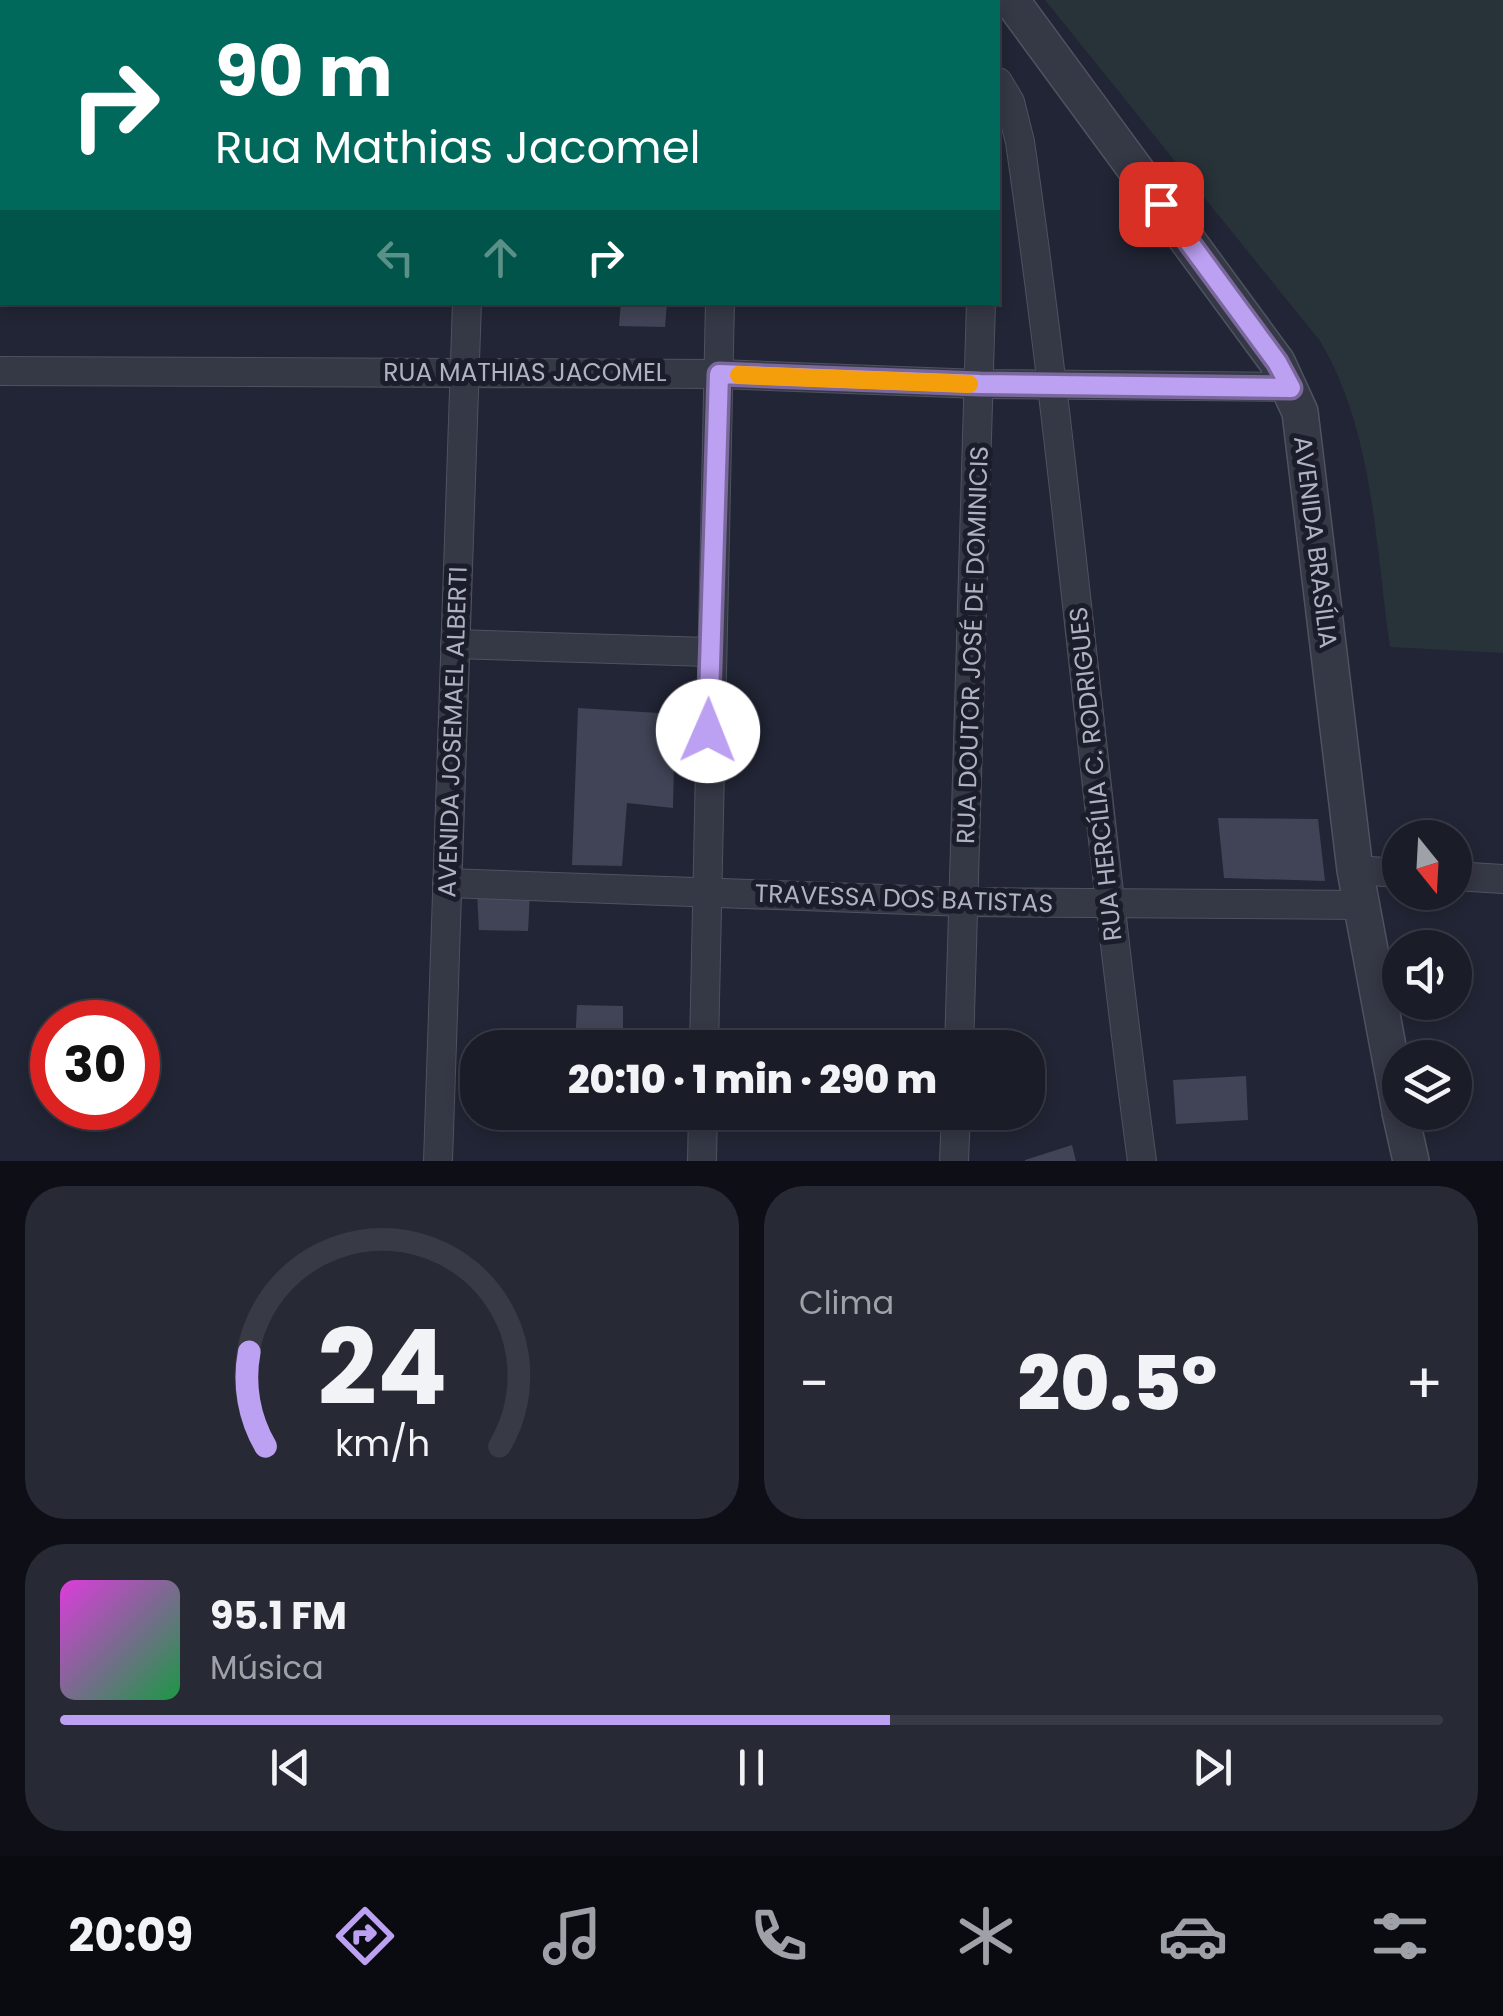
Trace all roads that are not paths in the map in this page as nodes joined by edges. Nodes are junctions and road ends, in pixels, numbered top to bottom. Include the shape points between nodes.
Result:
1 (1011, 0) edge
2 (1000, 85) edge
3 (466, 305) edge
4 (720, 305) edge
5 (981, 305) edge
6 (0, 371) edge
7 (466, 371) junction
8 (719, 374) junction
9 (980, 384) junction
10 (1055, 386) junction
11 (1291, 388) junction
12 (455, 644) junction
13 (709, 652) junction
14 (1355, 870) junction
15 (1382, 872) edge
16 (1472, 877) edge
17 (1503, 879) edge
18 (447, 882) junction
19 (707, 890) junction
20 (965, 902) junction
21 (1108, 906) junction
22 (1360, 906) junction
23 (704, 1030) edge
24 (960, 1030) edge
25 (1386, 1040) edge
26 (703, 1130) edge
27 (955, 1130) edge
28 (1404, 1130) edge
29 (438, 1161) edge
30 (702, 1161) edge
31 (954, 1161) edge
32 (1142, 1161) edge
33 (1411, 1161) edge

1 - 11 street, AVENIDA BRASÍLIA
2 - 10 street, RUA HERCÍLIA C. RODRIGUES via 1020,142
3 - 7 street, AVENIDA JOSEMAEL ALBERTI
4 - 8 street
5 - 9 street, RUA DOUTOR JOSÉ DE DOMINICIS
6 - 7 street, RUA MATHIAS JACOMEL
7 - 8 street, RUA MATHIAS JACOMEL
7 - 12 street, AVENIDA JOSEMAEL ALBERTI
8 - 9 street, RUA MATHIAS JACOMEL
8 - 13 street
9 - 10 street, RUA MATHIAS JACOMEL
9 - 20 street, RUA DOUTOR JOSÉ DE DOMINICIS
10 - 11 street, RUA MATHIAS JACOMEL
10 - 21 street, RUA HERCÍLIA C. RODRIGUES
11 - 14 street, AVENIDA BRASÍLIA via 1310,473
12 - 13 street
12 - 18 street, AVENIDA JOSEMAEL ALBERTI
13 - 19 street
14 - 15 street
14 - 22 street, AVENIDA BRASÍLIA
16 - 17 street
18 - 19 street, TRAVESSA DOS BATISTAS
18 - 29 street, AVENIDA JOSEMAEL ALBERTI
19 - 20 street, TRAVESSA DOS BATISTAS
19 - 23 street
20 - 21 street, TRAVESSA DOS BATISTAS
20 - 24 street, RUA DOUTOR JOSÉ DE DOMINICIS
21 - 22 street, TRAVESSA DOS BATISTAS
21 - 32 street, RUA HERCÍLIA C. RODRIGUES
22 - 25 street, AVENIDA BRASÍLIA
26 - 30 street
27 - 31 street
28 - 33 street, AVENIDA BRASÍLIA

